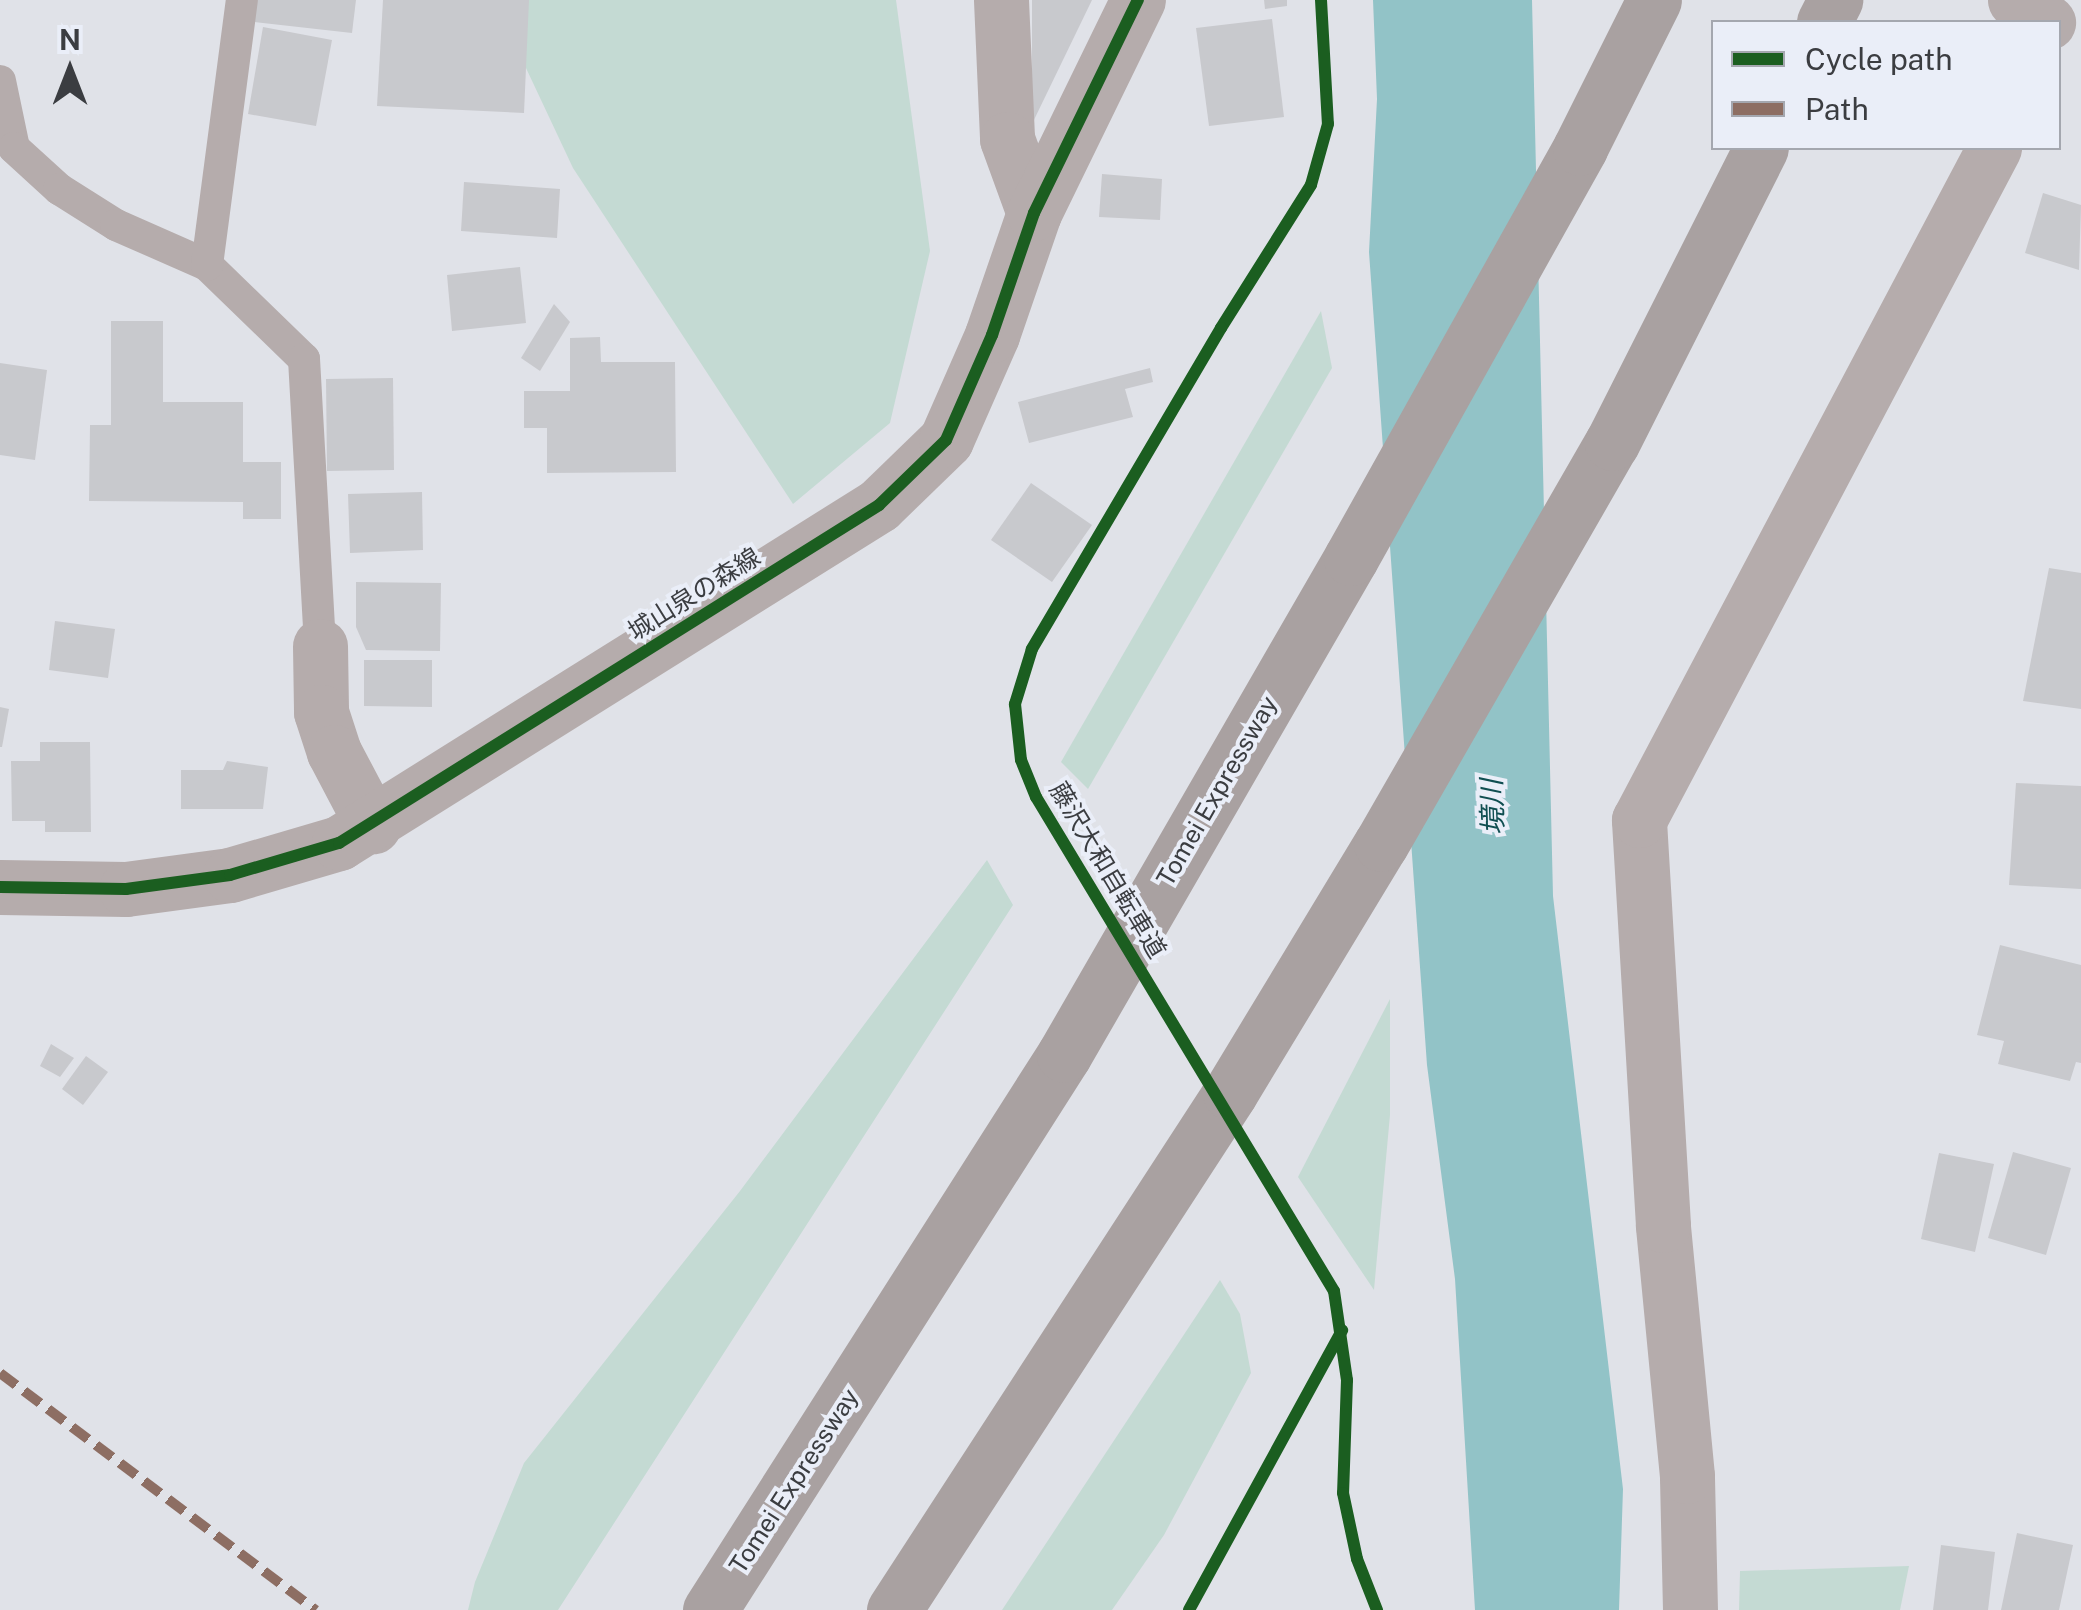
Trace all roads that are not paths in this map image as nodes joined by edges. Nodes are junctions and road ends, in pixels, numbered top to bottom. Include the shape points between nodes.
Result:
1 (242, 0) edge
2 (1001, 0) edge
3 (1138, 0) edge
4 (1654, 0) edge
5 (0, 81) edge
6 (1760, 150) edge
7 (1993, 150) edge
8 (1034, 213) junction
9 (207, 266) junction
10 (320, 646) joint
11 (373, 826) junction
12 (0, 887) edge
13 (710, 1610) edge
14 (894, 1610) edge
15 (1690, 1610) edge

1 - 9 lane
2 - 8 street via 1008,139
3 - 8 street, 城山泉の森線
4 - 13 highway, Tomei Expressway via 1580,148 1351,558 1064,1056
5 - 9 lane via 14,148 59,189
6 - 14 highway via 1612,443 1381,844 1230,1093
7 - 15 street via 1640,820 1663,1225 1687,1476
8 - 11 street, 城山泉の森線 via 946,440 879,504
9 - 10 lane via 304,360
10 - 11 street via 321,712
11 - 12 street, 城山泉の森線 via 339,843 230,874 126,889

